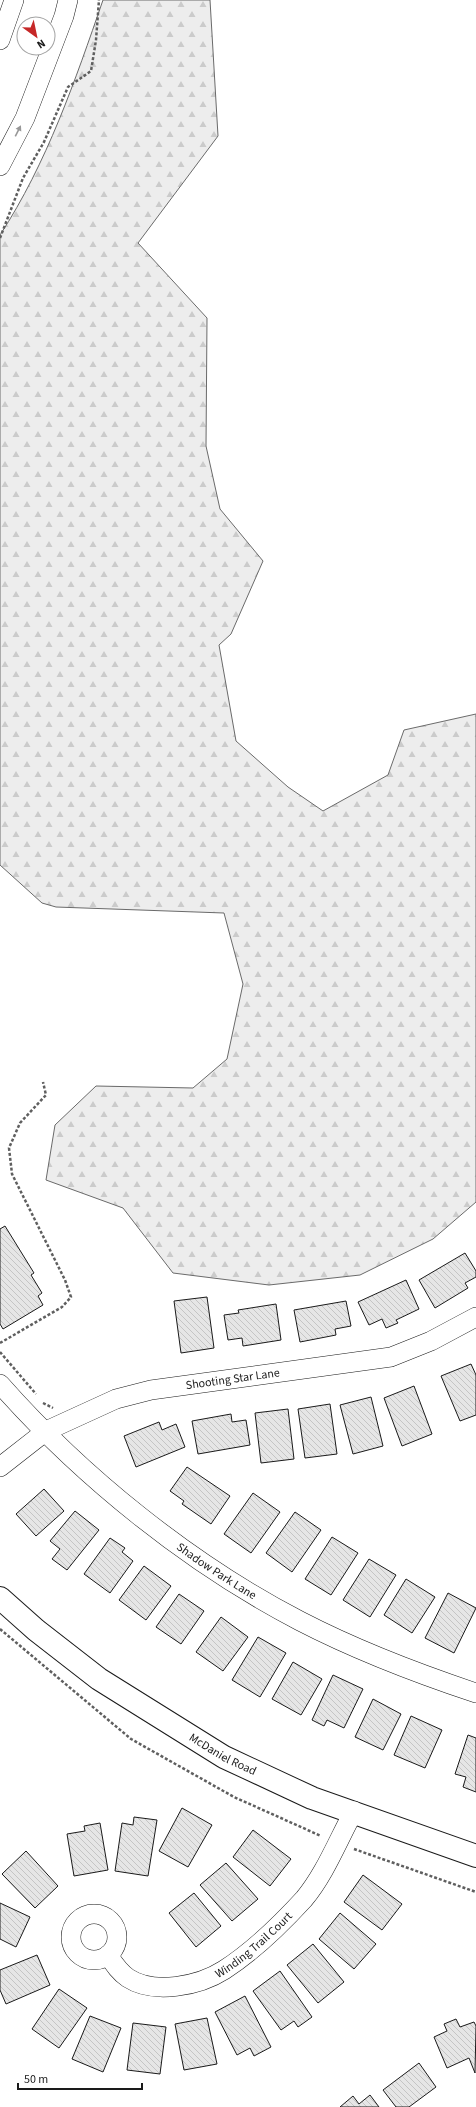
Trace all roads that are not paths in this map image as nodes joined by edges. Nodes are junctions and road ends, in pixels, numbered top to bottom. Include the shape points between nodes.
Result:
1 (14, 0) edge
2 (68, 0) edge
3 (0, 40) edge
4 (0, 166) edge
5 (476, 1317) edge
6 (0, 1384) edge
7 (46, 1431) junction
8 (0, 1467) edge
9 (0, 1598) edge
10 (476, 1693) edge
11 (354, 1812) junction
12 (476, 1856) edge
13 (108, 1955) dead end

1 - 3 street
4 -> 2 street via 25,118
5 - 7 street, Shooting Star Lane via 431,1341 391,1357 151,1390 116,1399
6 - 7 street, Shadow Park Lane
7 - 8 street, Shooting Star Lane
7 - 10 street, Shadow Park Lane via 132,1509 237,1585 294,1618 334,1637 419,1673
9 - 11 main road, McDaniel Road via 99,1679 224,1757 312,1798
11 - 12 main road, McDaniel Road
11 - 13 street, Winding Trail Court via 304,1898 267,1935 224,1970 185,1984 149,1986 128,1978 118,1970

